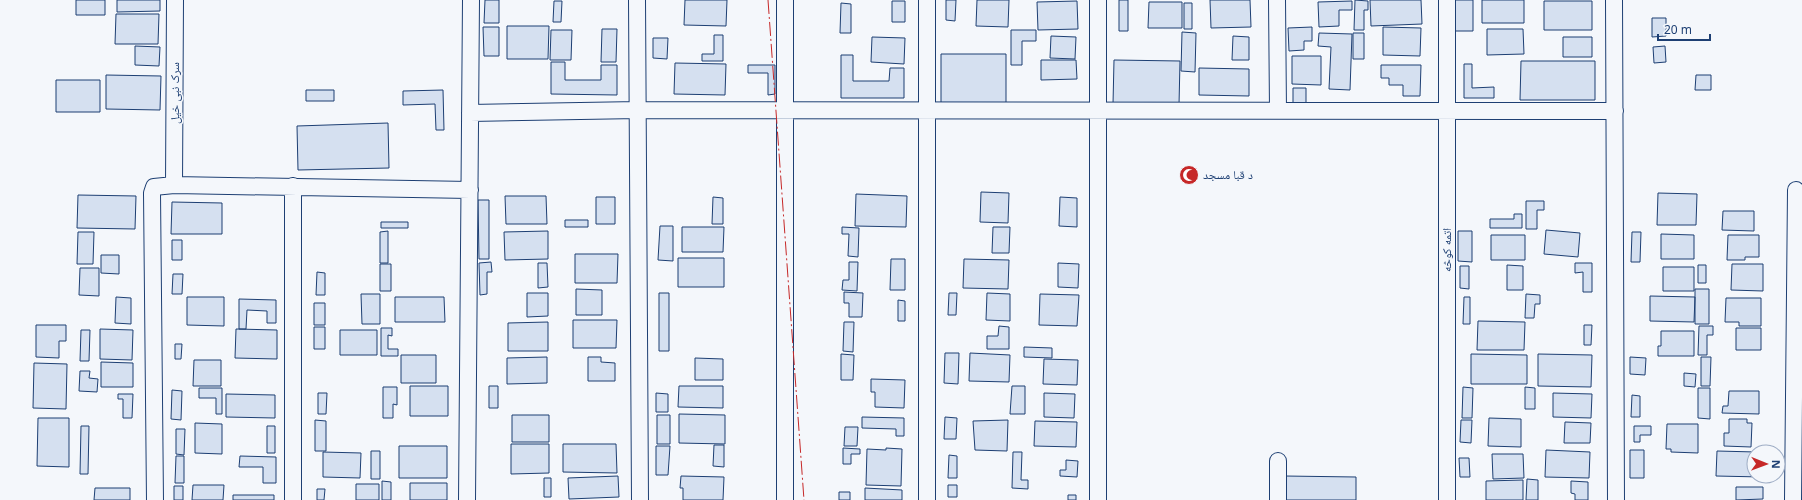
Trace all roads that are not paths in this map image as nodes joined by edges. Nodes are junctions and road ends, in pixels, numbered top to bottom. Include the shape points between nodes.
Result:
1 (176, 0) edge
2 (471, 0) edge
3 (637, 0) edge
4 (785, 0) edge
5 (927, 0) edge
6 (1098, 0) edge
7 (1277, 0) edge
8 (1447, 0) edge
9 (1614, 0) edge
10 (1448, 109) junction
11 (638, 110) junction
12 (785, 110) junction
13 (1278, 110) junction
14 (928, 111) junction
15 (1097, 111) junction
16 (1615, 111) junction
17 (470, 113) junction
18 (174, 185) junction
19 (293, 186) junction
20 (470, 190) junction
21 (1796, 190) dead end
22 (1278, 460) dead end
23 (155, 500) edge
24 (294, 500) edge
25 (467, 500) edge
26 (640, 500) edge
27 (785, 500) edge
28 (927, 500) edge
29 (1098, 500) edge
30 (1278, 500) edge
31 (1447, 500) edge
32 (1616, 500) edge
33 (1793, 500) edge

1 - 18 street, سرک نبی خیل
2 - 17 street
3 - 11 street
4 - 12 street
5 - 14 street
6 - 15 street
7 - 13 street
8 - 10 street, اتمه کوڅه
9 - 16 street
10 - 13 street
10 - 16 street
10 - 31 street, اتمه کوڅه
11 - 12 street
11 - 17 street
11 - 26 street
12 - 14 street
12 - 27 street
13 - 15 street
14 - 15 street
14 - 28 street
15 - 29 street
16 - 32 street
17 - 20 street
18 - 19 street
18 - 23 street via 154,187 152,193
19 - 20 street
19 - 24 street
20 - 25 street
21 - 33 street
22 - 30 street

